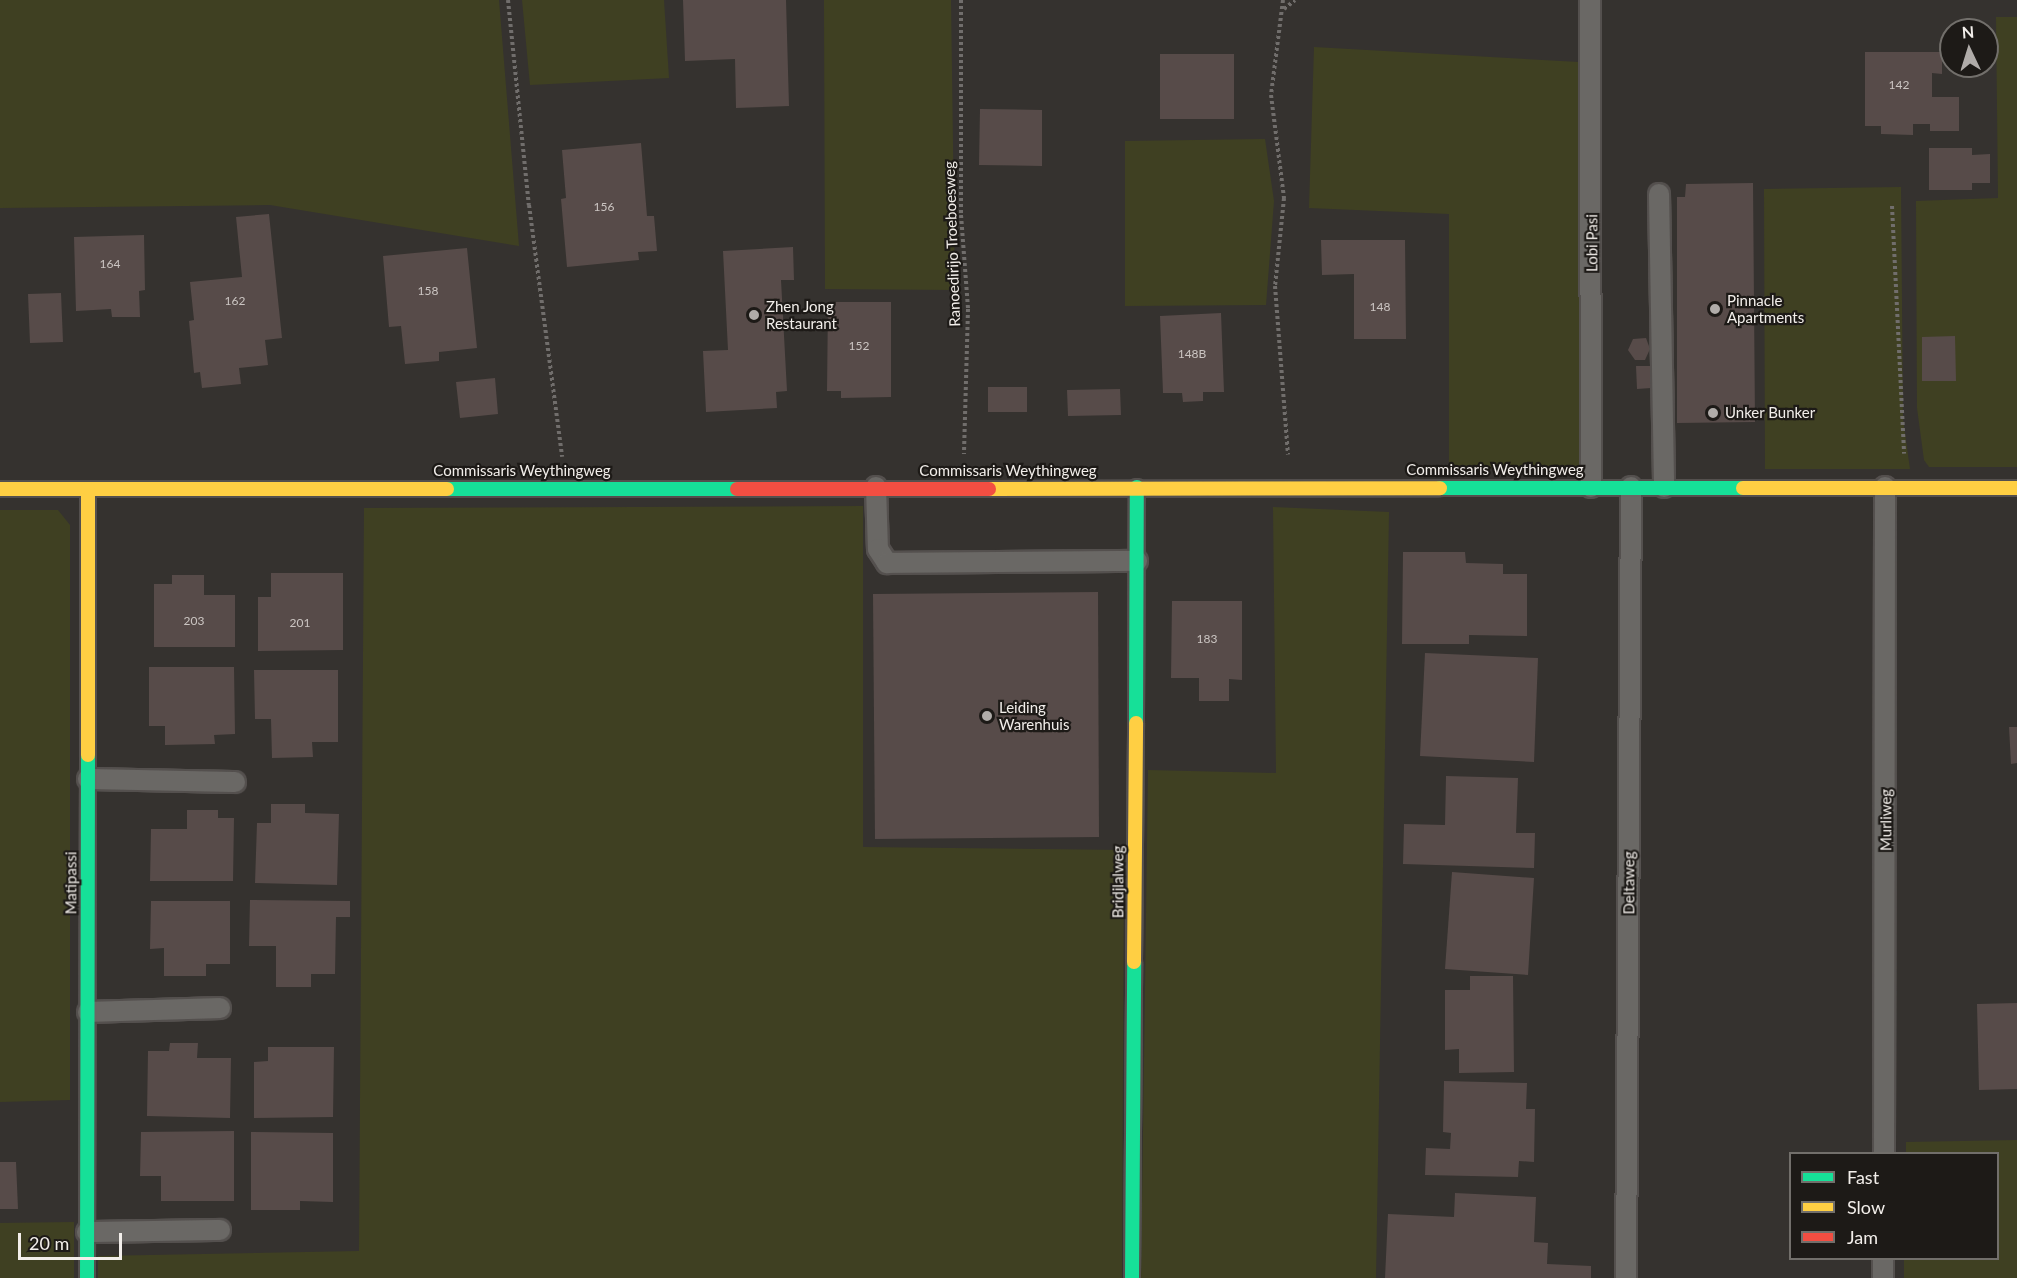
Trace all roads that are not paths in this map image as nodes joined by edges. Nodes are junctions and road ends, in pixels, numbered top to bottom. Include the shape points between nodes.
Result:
1 (1590, 0) edge
2 (1659, 194) dead end
3 (876, 487) junction
4 (1137, 487) junction
5 (1591, 487) junction
6 (1631, 487) junction
7 (1664, 487) junction
8 (1885, 487) junction
9 (2017, 488) edge
10 (0, 489) edge
11 (88, 489) junction
12 (1137, 561) junction
13 (88, 779) junction
14 (235, 782) dead end
15 (220, 1008) dead end
16 (88, 1012) junction
17 (1884, 1152) edge
18 (220, 1230) dead end
19 (87, 1232) junction
20 (1883, 1260) edge
21 (87, 1278) edge
22 (1132, 1278) edge
23 (1626, 1278) edge
24 (1883, 1278) edge

1 - 5 lane, Lobi Pasi
2 - 7 lane
3 - 4 main road, Commissaris Weythingweg
3 - 11 main road, Commissaris Weythingweg
3 - 12 lane via 878,549 887,564
4 - 5 main road, Commissaris Weythingweg
4 - 12 main road, Bridjlalweg
5 - 6 main road, Commissaris Weythingweg
6 - 7 main road, Commissaris Weythingweg
6 - 23 lane, Deltaweg
7 - 8 main road, Commissaris Weythingweg
8 - 9 main road, Commissaris Weythingweg
8 - 17 lane, Murliweg
10 - 11 main road, Commissaris Weythingweg
11 - 13 main road, Matipassi
12 - 22 main road, Bridjlalweg
13 - 14 lane
13 - 16 main road, Matipassi
15 - 16 lane
16 - 19 main road, Matipassi
18 - 19 lane
19 - 21 main road, Matipassi
20 - 24 lane

